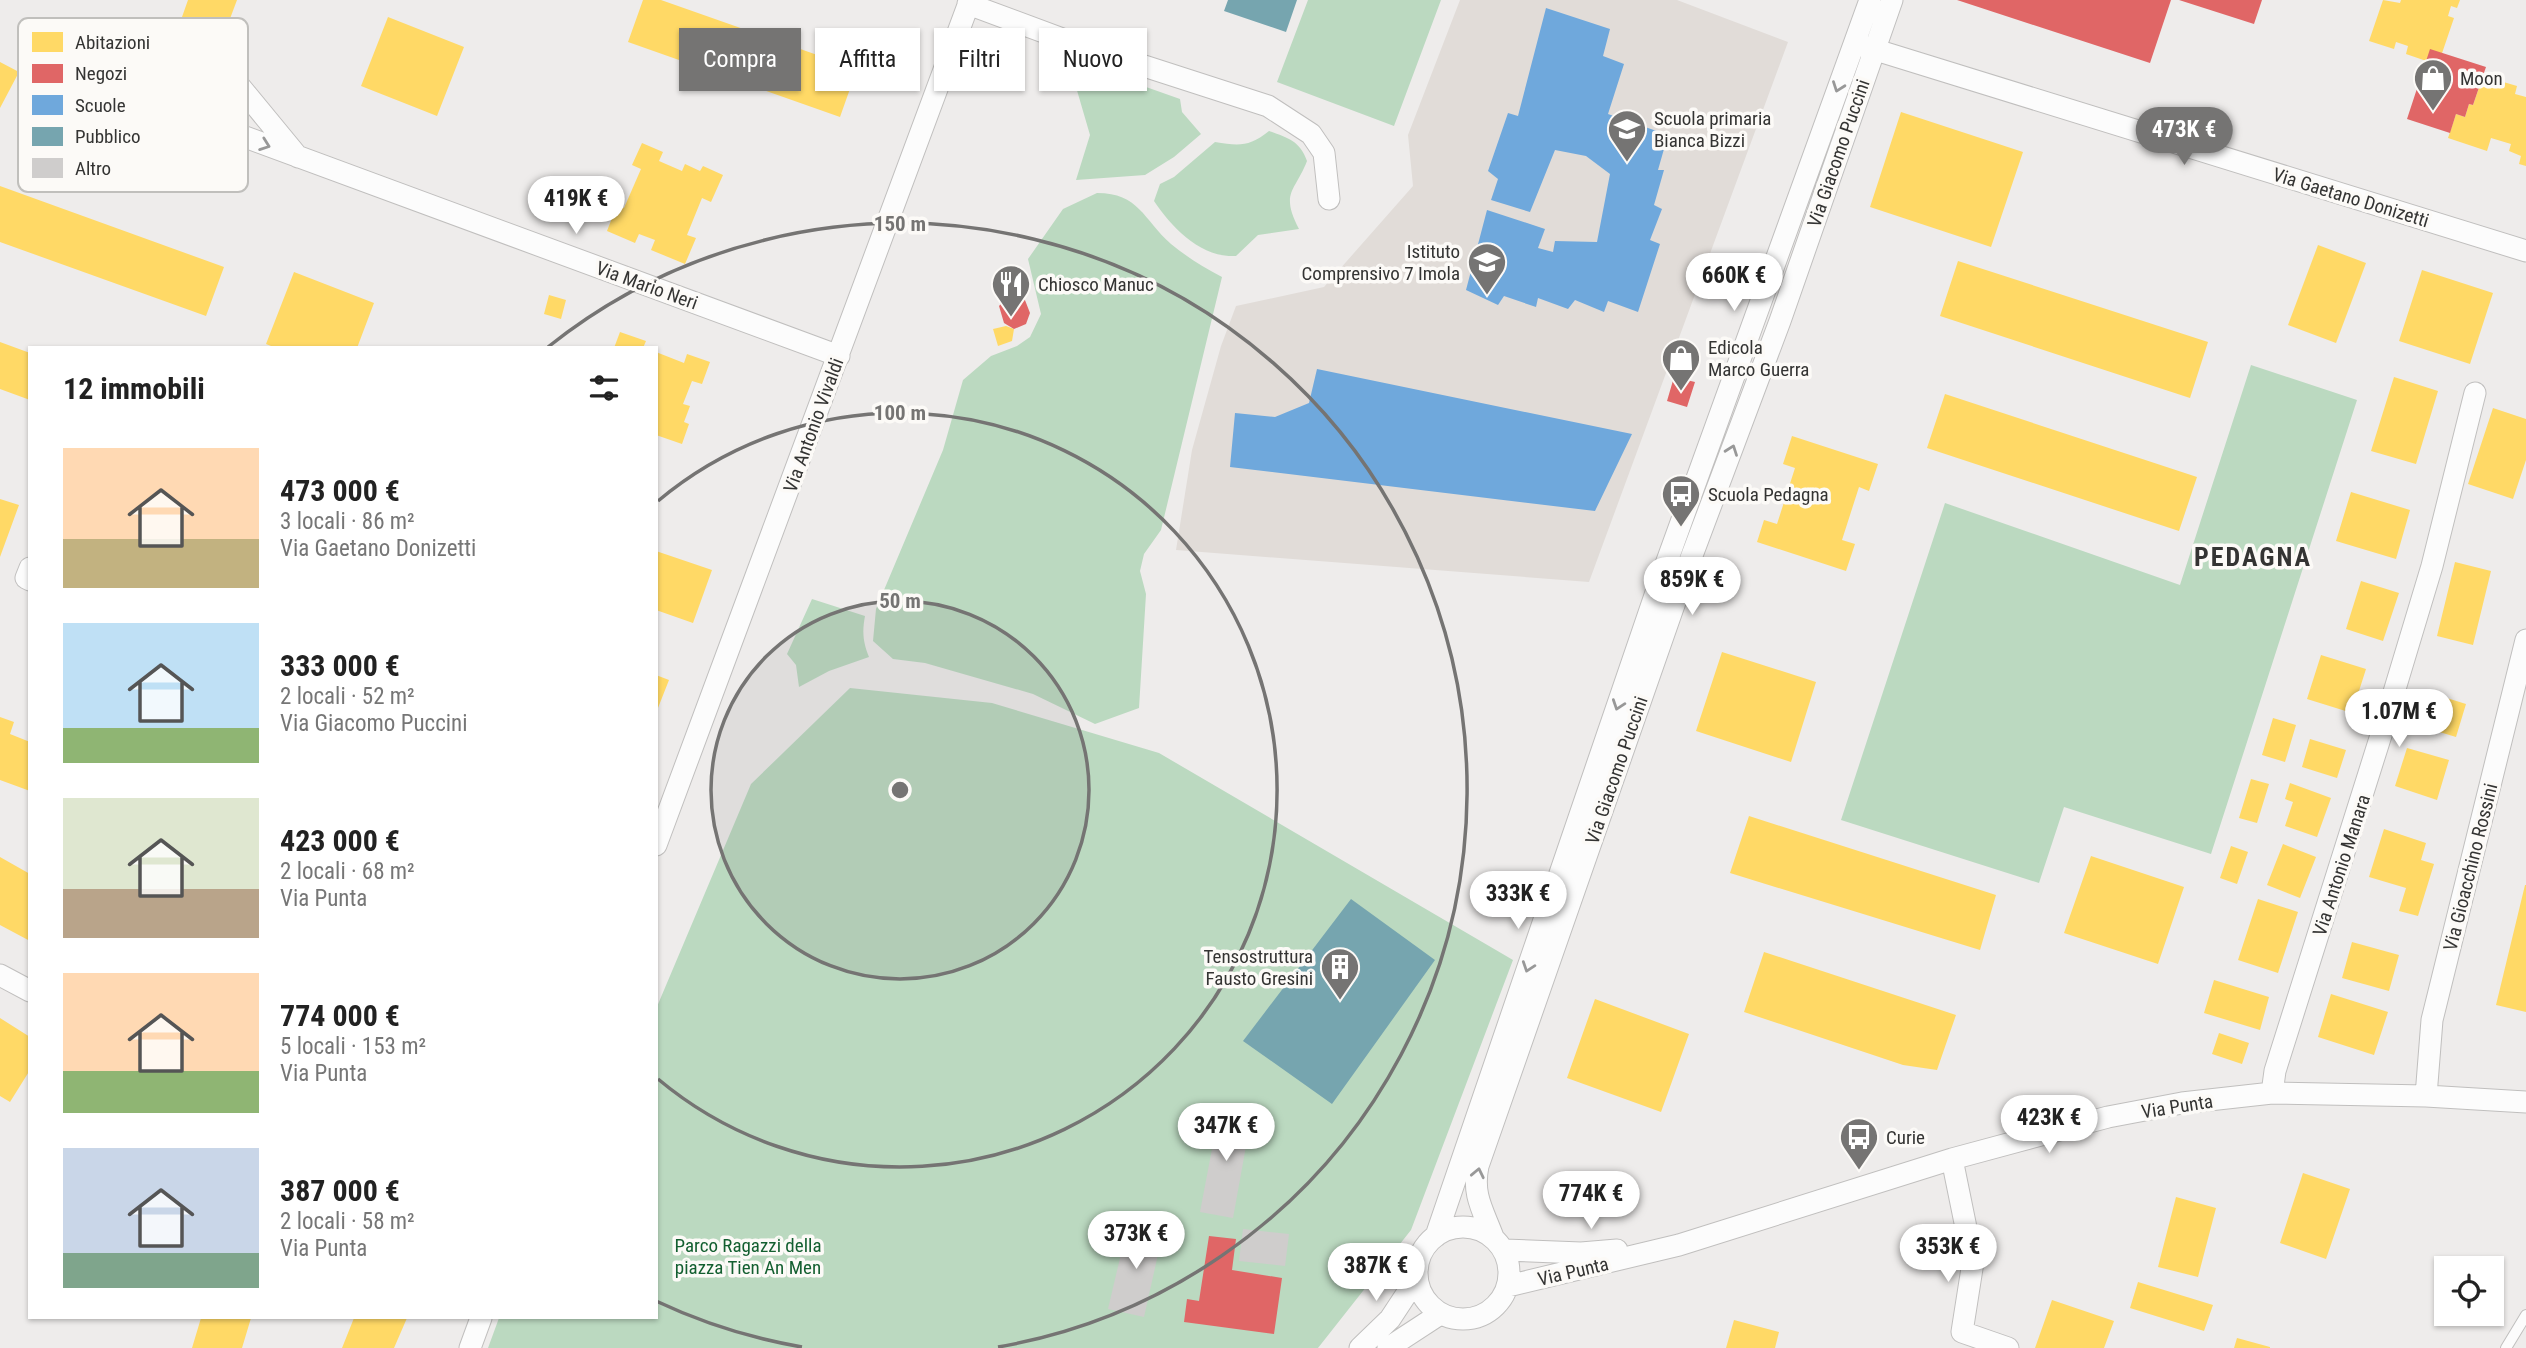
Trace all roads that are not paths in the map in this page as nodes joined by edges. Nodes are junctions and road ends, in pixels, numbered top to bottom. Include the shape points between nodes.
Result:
1 (1870, 0) edge
2 (1892, 0) edge
3 (969, 2) edge
4 (1854, 44) junction
5 (1875, 50) junction
6 (248, 96) edge
7 (248, 138) edge
8 (298, 157) junction
9 (1329, 199) dead end
10 (2526, 251) edge
11 (839, 356) junction
12 (2475, 393) dead end
13 (1672, 579) junction
14 (2526, 640) edge
15 (660, 822) edge
16 (0, 975) edge
17 (28, 990) edge
18 (1496, 1088) junction
19 (2272, 1093) junction
20 (2426, 1096) junction
21 (2526, 1102) edge
22 (1952, 1159) junction
23 (1436, 1236) junction
24 (1498, 1243) junction
25 (1679, 1245) junction
26 (1417, 1278) junction
27 (1508, 1286) junction
28 (1440, 1314) junction
29 (2526, 1315) edge
30 (481, 1319) edge
31 (1960, 1340) edge
32 (470, 1348) edge
33 (1360, 1348) edge
34 (1388, 1348) edge
35 (2008, 1348) edge
36 (2507, 1348) edge

1 - 4 street, Via Giacomo Puccini
2 - 5 street, Via Giacomo Puccini
3 - 9 street, Via Antonio Vivaldi via 1076,44 1268,106 1311,134 1324,153
3 - 11 street, Via Antonio Vivaldi
4 - 5 street, Via Gaetano Donizetti
4 -> 13 street, Via Giacomo Puccini
5 - 10 street, Via Gaetano Donizetti
13 -> 5 street, Via Giacomo Puccini via 1780,321
8 -> 6 street, Via Mario Neri
7 -> 8 street, Via Mario Neri
8 - 11 street, Via Mario Neri
11 - 15 street, Via Antonio Vivaldi
12 - 19 street, Via Antonio Manara via 2432,566 2275,1071
13 - 18 street, Via Giacomo Puccini
14 - 20 street, Via Gioacchino Rossini via 2432,1020
16 - 17 street
18 - 23 street, Via Giacomo Puccini
24 -> 18 street, Via Giacomo Puccini via 1475,1183
19 - 20 street, Via Punta
19 - 22 street, Via Punta via 2116,1116
20 - 21 street, Via Punta
22 - 25 street, Via Punta
22 - 31 street via 1973,1262
23 - 24 street via 1465,1227 1480,1230
23 - 26 street, Via Giacomo Puccini via 1421,1255
24 - 25 street, Via Punta via 1581,1253
24 - 27 street, Via Giacomo Puccini via 1509,1261
25 - 27 street, Via Punta
26 - 28 street via 1424,1299
26 - 33 street via 1390,1320
27 - 28 street via 1503,1299 1481,1317 1454,1319
28 - 34 street
29 - 36 lane
30 - 32 street
31 - 35 street

